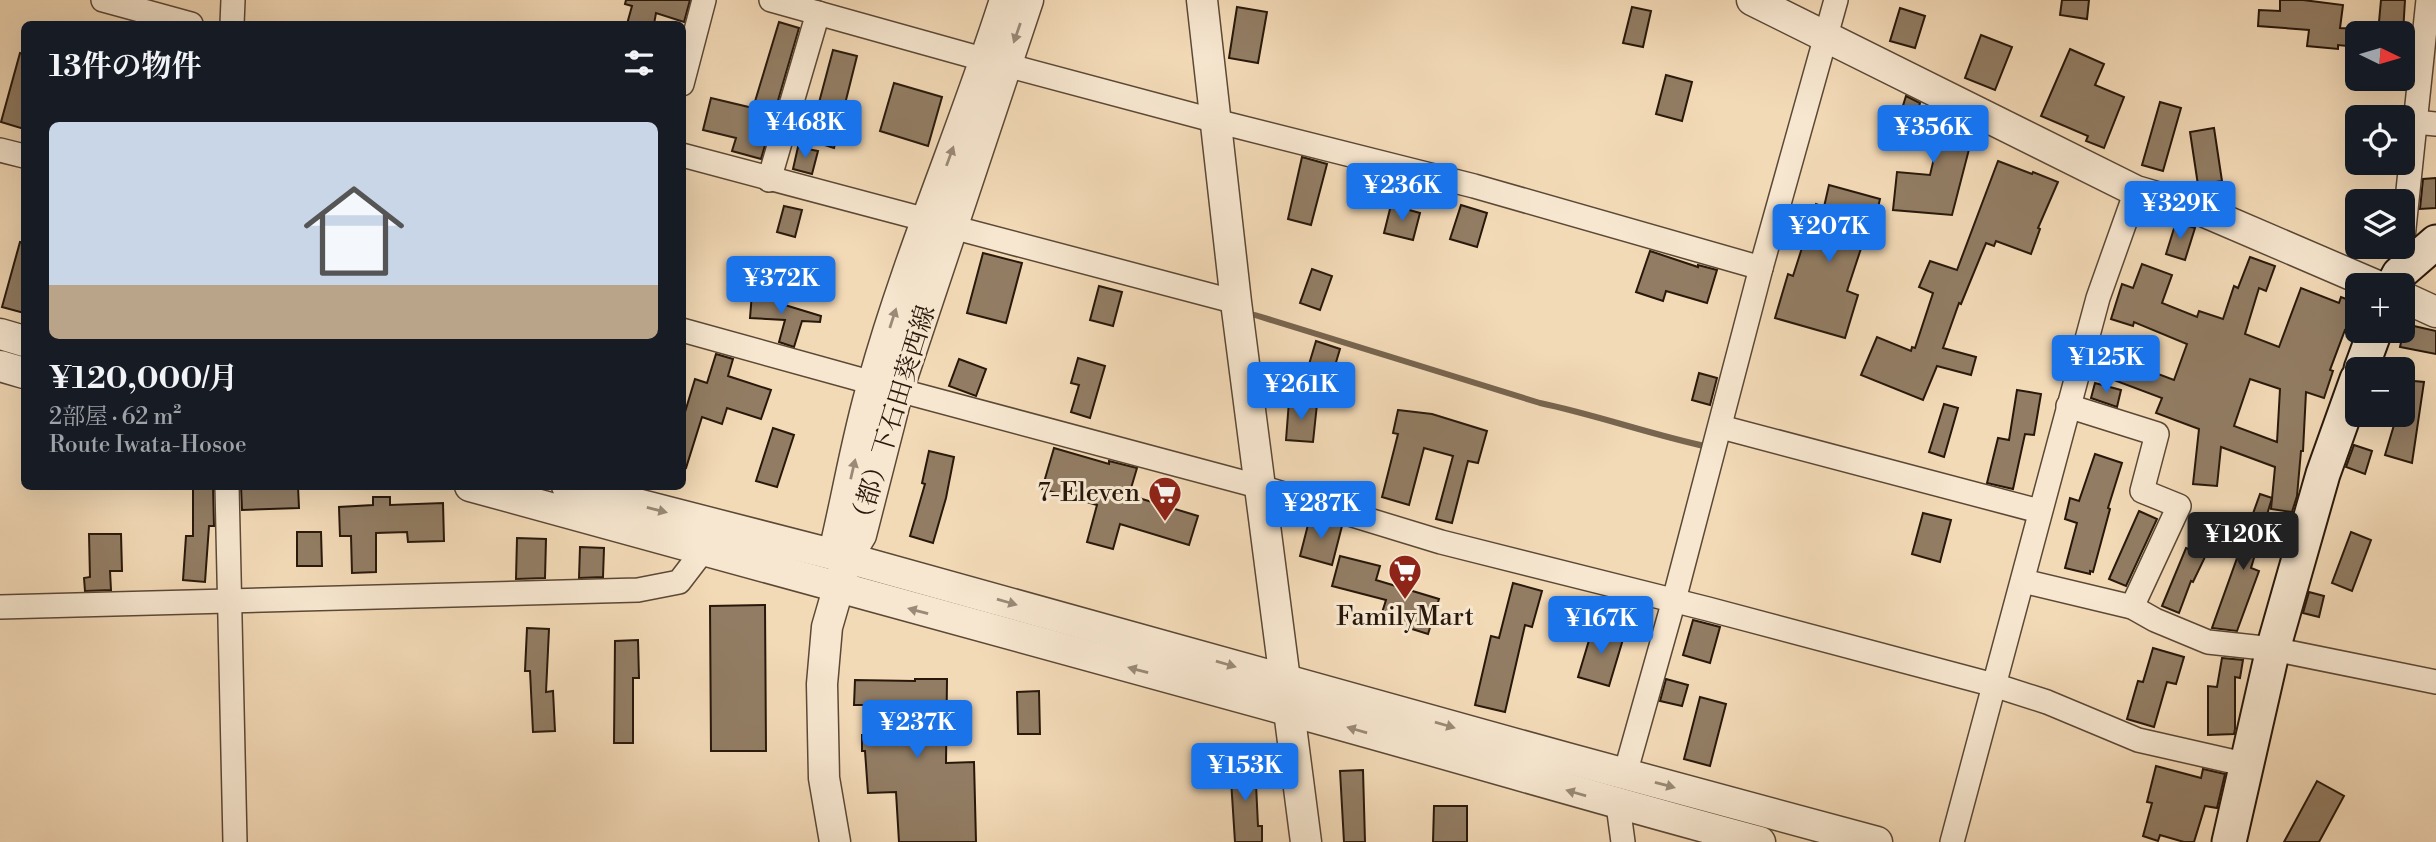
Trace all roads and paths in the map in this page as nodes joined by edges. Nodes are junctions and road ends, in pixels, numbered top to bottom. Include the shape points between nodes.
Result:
1 (103, 0) edge
2 (233, 0) edge
3 (704, 0) edge
4 (771, 0) edge
5 (1005, 0) edge
6 (1028, 0) edge
7 (1202, 0) edge
8 (1752, 0) edge
9 (1836, 0) edge
10 (2428, 0) edge
11 (818, 13) junction
12 (180, 21) edge
13 (232, 21) edge
14 (1826, 36) junction
15 (996, 62) junction
16 (686, 69) edge
17 (1216, 121) junction
18 (2425, 123) edge
19 (0, 150) edge
20 (21, 155) edge
21 (686, 156) edge
22 (769, 180) junction
23 (2412, 189) edge
24 (2136, 191) junction
25 (939, 224) junction
26 (2436, 242) edge
27 (1761, 268) junction
28 (2380, 273) edge
29 (2400, 273) edge
30 (2415, 295) edge
31 (1236, 302) junction
32 (2436, 312) edge
33 (686, 331) edge
34 (0, 334) edge
35 (21, 340) edge
36 (0, 366) edge
37 (21, 372) edge
38 (885, 387) junction
39 (2068, 406) junction
40 (2345, 413) edge
41 (1721, 427) junction
42 (1261, 487) junction
43 (227, 490) edge
44 (484, 490) edge
45 (582, 490) edge
46 (2039, 511) junction
47 (702, 552) junction
48 (847, 558) junction
49 (2023, 581) junction
50 (839, 590) junction
51 (1674, 600) junction
52 (229, 603) junction
53 (0, 607) edge
54 (2132, 607) junction
55 (2273, 649) junction
56 (1286, 680) junction
57 (2436, 682) edge
58 (1994, 685) junction
59 (1290, 711) junction
60 (2248, 765) junction
61 (1625, 774) junction
62 (1618, 805) junction
63 (235, 842) edge
64 (835, 842) edge
65 (1306, 842) edge
66 (1623, 842) edge
67 (1760, 842) edge
68 (1877, 842) edge
69 (1952, 842) edge
70 (2229, 842) edge

1 - 12 street
2 - 13 street
3 - 16 street
4 - 11 street
5 - 15 street, （都）下石田葵西線
6 -> 15 street, （都）下石田葵西線
7 - 17 street
8 - 14 street
9 - 14 street
10 - 18 street
11 - 15 street
11 - 22 street
14 - 24 street
14 - 27 street
15 - 17 street
15 - 25 street, （都）下石田葵西線
17 - 27 street via 1475,186
17 - 31 street
18 - 23 street
19 - 20 street
21 - 22 street
22 - 25 street
24 - 28 street
24 - 39 street via 2098,298
25 - 31 street
25 - 38 street, （都）下石田葵西線
26 - 29 main road
27 - 41 street
30 - 32 street
31 - 42 street
33 - 38 street
34 - 35 street
36 - 37 street
38 - 42 street
38 - 48 street, （都）下石田葵西線 via 838,539
39 - 46 street
39 - 54 street via 2157,434 2142,491 2179,506
40 - 55 main road
41 - 46 street
41 - 51 street
42 - 51 street via 1441,542
42 - 56 street
43 - 52 street
44 - 47 street
45 -> 48 street
46 - 49 street
47 - 50 street
47 - 52 street via 679,582 638,590
48 - 50 street
48 -> 56 street
49 - 54 street
49 - 58 street
59 -> 50 street
50 - 64 street via 827,627 822,684 824,778
51 - 58 street
51 - 61 street
52 - 53 street
52 - 63 street
54 - 55 street via 2208,642
55 - 57 street
55 - 60 main road
56 - 59 street
56 -> 61 street
58 - 60 street via 2138,740
58 - 69 street
62 -> 59 street
59 - 65 street
60 - 70 main road
61 -> 68 street
62 - 66 street
62 - 67 street

